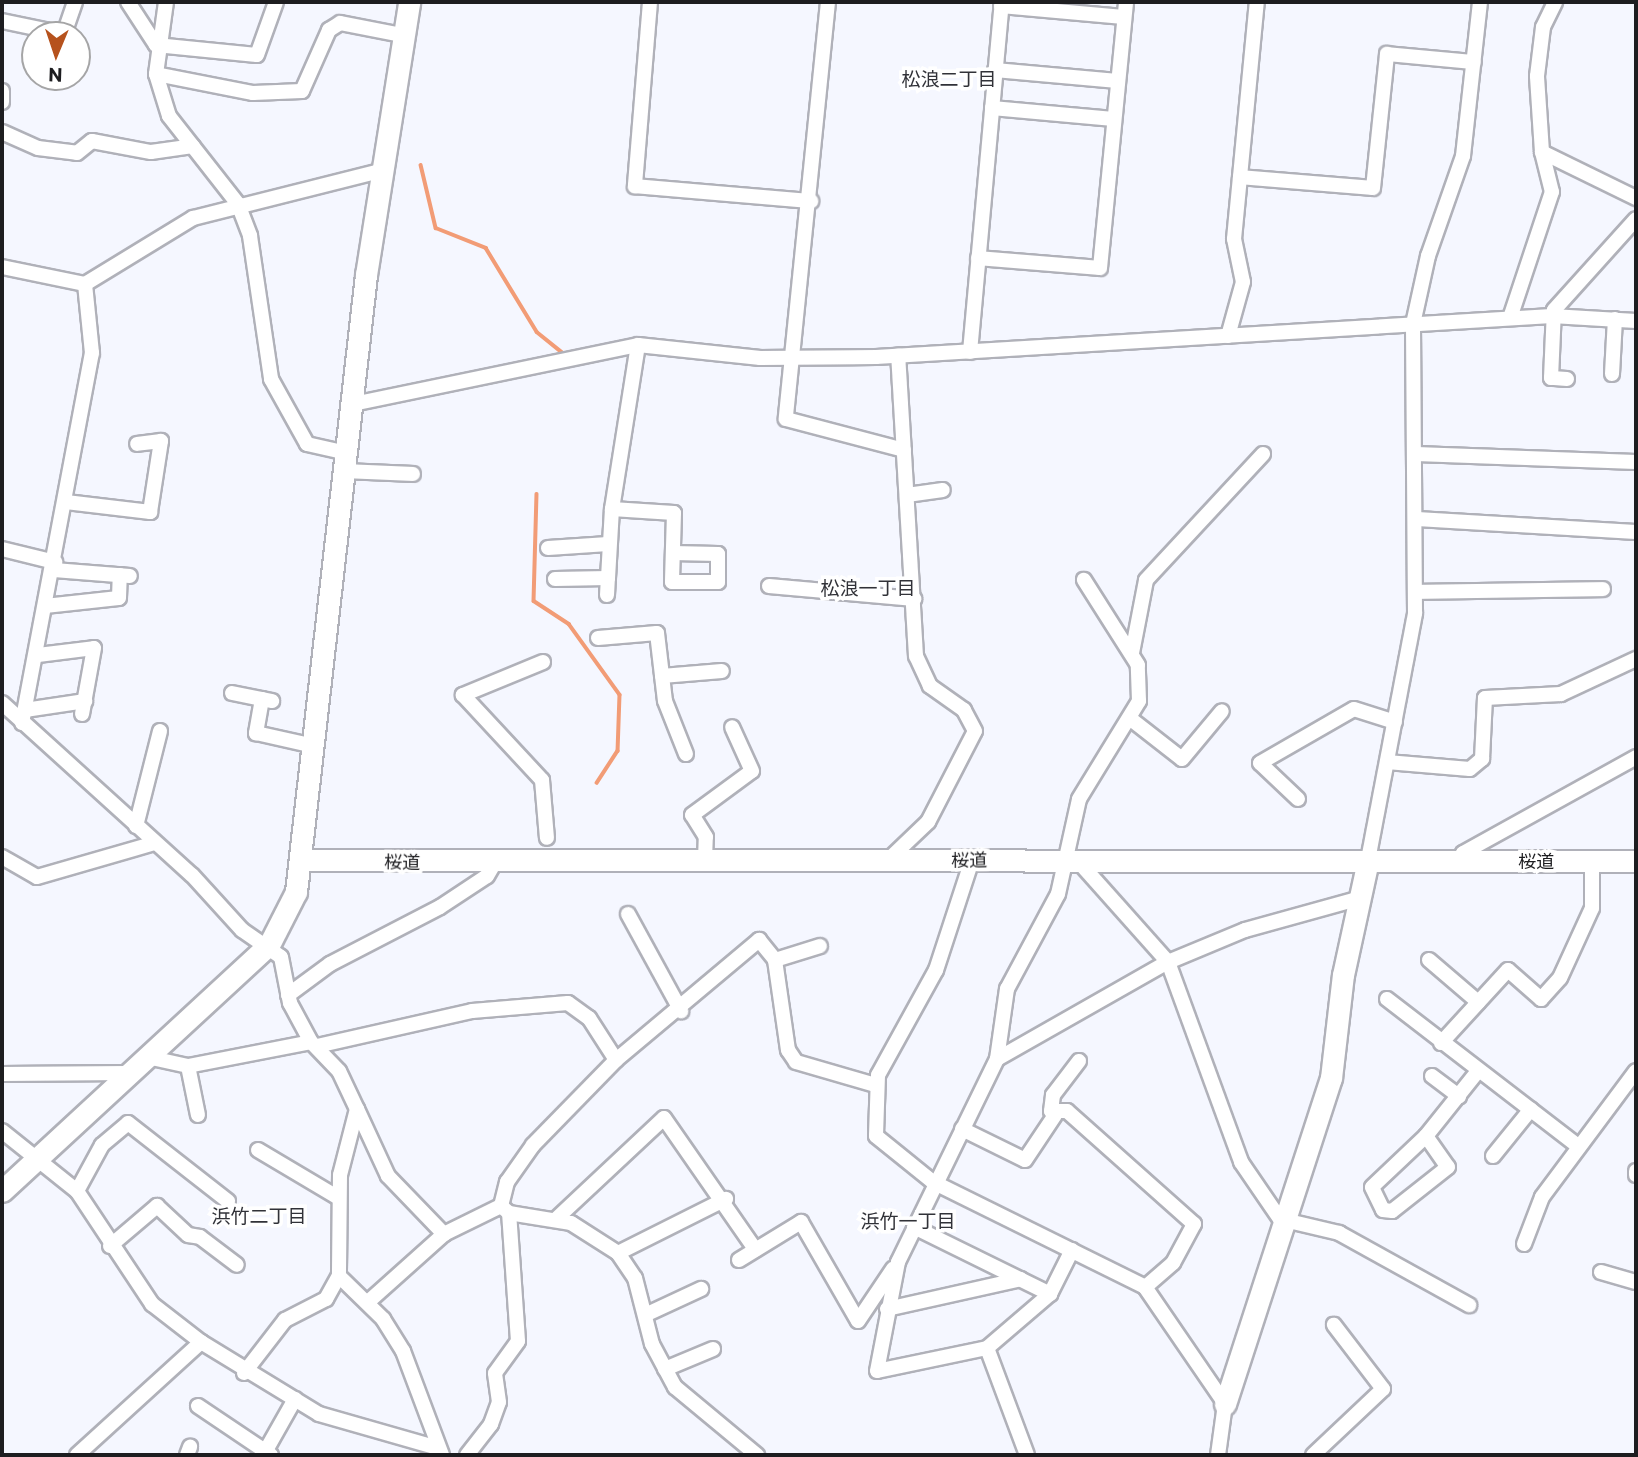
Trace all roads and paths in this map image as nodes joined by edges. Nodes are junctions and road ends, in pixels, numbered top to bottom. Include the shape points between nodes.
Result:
1 (75, 2) edge
2 (128, 2) edge
3 (166, 2) edge
4 (275, 2) edge
5 (408, 2) edge
6 (650, 2) edge
7 (828, 2) edge
8 (1257, 2) edge
9 (1480, 2) edge
10 (1555, 2) edge
11 (1001, 4) edge
12 (1125, 9) edge
13 (2, 21) edge
14 (402, 35) junction
15 (156, 44) junction
16 (1474, 62) junction
17 (995, 70) junction
18 (156, 74) junction
19 (1118, 81) junction
20 (2, 91) edge
21 (2, 102) edge
22 (992, 108) junction
23 (1114, 119) junction
24 (2, 132) edge
25 (193, 146) junction
26 (1542, 152) junction
27 (380, 171) junction
28 (1240, 177) junction
29 (1636, 198) edge
30 (811, 201) junction
31 (238, 204) junction
32 (1636, 219) edge
33 (978, 258) junction
34 (2, 267) edge
35 (85, 284) junction
36 (1552, 316) junction
37 (1510, 318) junction
38 (1615, 319) junction
39 (1636, 321) edge
40 (1413, 324) junction
41 (1228, 337) junction
42 (638, 345) junction
43 (970, 352) junction
44 (898, 356) junction
45 (791, 358) junction
46 (1612, 374) dead end
47 (1567, 379) dead end
48 (353, 404) junction
49 (137, 444) dead end
50 (904, 450) junction
51 (1263, 454) dead end
52 (1416, 454) junction
53 (346, 462) junction
54 (1636, 462) edge
55 (414, 474) dead end
56 (943, 490) dead end
57 (907, 495) junction
58 (66, 502) junction
59 (612, 509) junction
60 (1417, 519) junction
61 (1636, 532) edge
62 (608, 544) junction
63 (548, 548) dead end
64 (2, 549) edge
65 (673, 553) dead end
66 (55, 566) junction
67 (608, 578) junction
68 (555, 579) dead end
69 (1084, 580) dead end
70 (769, 586) dead end
71 (1603, 589) dead end
72 (1417, 592) junction
73 (607, 595) dead end
74 (914, 599) junction
75 (45, 606) junction
76 (598, 638) dead end
77 (1132, 653) junction
78 (38, 655) junction
79 (1636, 659) edge
80 (543, 662) dead end
81 (722, 671) dead end
82 (663, 676) junction
83 (232, 693) dead end
84 (2, 703) edge
85 (1222, 711) dead end
86 (23, 717) junction
87 (1132, 720) junction
88 (2, 722) edge
89 (1395, 722) junction
90 (732, 727) dead end
91 (159, 731) dead end
92 (314, 746) junction
93 (686, 754) dead end
94 (1636, 757) edge
95 (1387, 762) junction
96 (1298, 799) dead end
97 (136, 826) junction
98 (547, 838) dead end
99 (155, 843) junction
100 (2, 857) edge
101 (302, 860) junction
102 (705, 860) junction
103 (972, 860) junction
104 (1368, 860) junction
105 (887, 861) junction
106 (1070, 861) junction
107 (1461, 861) junction
108 (1636, 861) edge
109 (495, 862) junction
110 (1592, 862) junction
111 (1360, 898) junction
112 (628, 914) dead end
113 (268, 945) junction
114 (820, 946) dead end
115 (775, 960) junction
116 (1429, 960) dead end
117 (1168, 961) junction
118 (288, 995) junction
119 (1387, 999) dead end
120 (1478, 1002) junction
121 (681, 1011) junction
122 (1441, 1043) junction
123 (314, 1044) junction
124 (147, 1057) junction
125 (997, 1059) junction
126 (616, 1060) junction
127 (1079, 1060) dead end
128 (188, 1066) junction
129 (1478, 1071) junction
130 (1636, 1071) edge
131 (128, 1073) junction
132 (2, 1074) edge
133 (1432, 1076) dead end
134 (876, 1085) junction
135 (1459, 1096) junction
136 (357, 1109) junction
137 (1531, 1109) junction
138 (198, 1115) dead end
139 (1055, 1115) junction
140 (962, 1129) junction
141 (2, 1131) edge
142 (1426, 1136) junction
143 (1579, 1147) junction
144 (258, 1150) dead end
145 (1493, 1156) dead end
146 (34, 1161) junction
147 (933, 1182) junction
148 (2, 1191) edge
149 (77, 1191) junction
150 (337, 1197) junction
151 (726, 1199) junction
152 (228, 1201) dead end
153 (505, 1210) junction
154 (555, 1220) junction
155 (1285, 1224) junction
156 (914, 1227) junction
157 (444, 1234) junction
158 (1524, 1244) dead end
159 (110, 1246) junction
160 (755, 1249) junction
161 (1072, 1250) junction
162 (618, 1253) junction
163 (739, 1260) dead end
164 (898, 1262) junction
165 (237, 1265) dead end
166 (1601, 1272) dead end
167 (339, 1276) junction
168 (1021, 1279) junction
169 (1636, 1282) edge
170 (1145, 1287) junction
171 (701, 1289) dead end
172 (1049, 1294) junction
173 (368, 1302) junction
174 (1469, 1306) dead end
175 (887, 1309) junction
176 (645, 1315) junction
177 (1334, 1325) dead end
178 (201, 1342) junction
179 (987, 1348) junction
180 (713, 1349) dead end
181 (665, 1369) junction
182 (244, 1373) junction
183 (295, 1399) junction
184 (1225, 1404) junction
185 (198, 1406) dead end
186 (438, 1451) edge
187 (268, 1454) edge
188 (77, 1455) edge
189 (467, 1455) edge
190 (757, 1455) edge
191 (1027, 1455) edge
192 (1218, 1455) edge
193 (1312, 1455) edge

1 - 13 street via 64,34
2 - 15 street
3 - 15 street
4 - 15 street via 257,55
5 - 14 street
6 - 30 street via 635,186
7 - 30 street
8 - 28 street
9 - 16 street
10 - 26 street via 1541,39
11 - 12 street
11 - 17 street
12 - 19 street
14 - 18 street via 340,23 329,30 302,91 253,93
14 - 27 street
15 - 18 street
16 - 28 street via 1387,54 1373,188
16 - 40 street via 1463,156 1428,256
17 - 19 street
17 - 22 street
18 - 25 street via 169,116
19 - 23 street
20 - 21 street
22 - 23 street
22 - 33 street
23 - 33 street via 1100,268
24 - 25 street via 38,148 77,153 92,141 152,152
25 - 31 street
26 - 29 street
26 - 37 street via 1552,192
27 - 31 street
27 - 48 street
28 - 41 street via 1234,239 1243,282
30 - 45 street
31 - 35 street via 193,218
31 - 53 street via 254,250 271,379 307,444
32 - 36 street
33 - 43 street
34 - 35 street
35 - 58 street via 92,353
36 - 37 street
36 - 38 street
36 - 47 street via 1552,378
37 - 40 street
38 - 39 street
38 - 46 street
40 - 41 street
40 - 52 street
41 - 43 street
42 - 45 street
42 - 48 street
42 - 59 street
43 - 44 street
44 - 45 street
44 - 50 street
45 - 50 street via 788,424
48 - 53 street
49 - 58 street via 161,441 150,512
50 - 57 street
51 - 77 street via 1146,580
52 - 54 street
52 - 60 street
53 - 55 street
53 - 92 street
56 - 57 street
57 - 74 street
58 - 66 street
59 - 62 street
59 - 65 street via 674,506
60 - 61 street
60 - 72 street
62 - 63 street
62 - 67 street
64 - 66 street
66 - 75 street
66 - 75 street via 125,575 119,598
67 - 68 street
67 - 73 street
69 - 77 street
70 - 74 street
71 - 72 street
72 - 89 street
74 - 105 street via 923,674 938,696 964,710 975,732 928,822
75 - 78 street
76 - 82 street via 657,633
77 - 87 street via 1141,682
78 - 86 street
78 - 86 street via 94,648 83,707
79 - 95 street via 1561,694 1485,698 1482,759 1471,769
80 - 98 street via 463,695 542,780
81 - 82 street
82 - 93 street
83 - 92 street via 267,700 256,733
84 - 86 street
85 - 87 street via 1182,759
86 - 88 street
86 - 97 street
87 - 106 street via 1079,799
89 - 95 street
89 - 96 street via 1354,709 1260,763
90 - 102 street via 752,771 692,815 706,837
91 - 97 street
92 - 101 street
94 - 107 street via 1463,853
95 - 104 street
97 - 99 street
99 - 100 street via 37,877
99 - 113 street via 243,930
101 - 109 street, 桜道
101 - 113 street via 290,910
102 - 105 street, 桜道
102 - 109 street, 桜道
103 - 105 street, 桜道
103 - 106 street, 桜道
103 - 134 street via 936,970
104 - 106 street, 桜道
104 - 107 street, 桜道
104 - 111 street
106 - 117 street
106 - 125 street via 1058,894 1007,989
107 - 110 street, 桜道
108 - 110 street, 桜道
109 - 118 street via 487,876 440,907 330,964
110 - 120 street via 1592,908 1560,978 1541,999 1508,970
111 - 117 street via 1245,930
111 - 155 street via 1331,1078
112 - 121 street
113 - 118 street via 283,961
113 - 124 street
114 - 115 street
115 - 121 street via 759,940
115 - 134 street via 788,1050 796,1062
116 - 120 street
117 - 125 street
117 - 155 street via 1241,1162
118 - 123 street
119 - 122 street
120 - 122 street
121 - 126 street
122 - 129 street
123 - 126 street via 472,1011 568,1003 589,1018
123 - 128 street
123 - 136 street via 339,1071
124 - 128 street
124 - 131 street
125 - 140 street
126 - 153 street via 527,1152
127 - 139 street via 1053,1095
128 - 138 street
129 - 135 street
129 - 137 street
130 - 143 street
131 - 132 street
131 - 146 street
133 - 135 street
134 - 147 street via 876,1136
135 - 142 street
136 - 150 street
136 - 157 street via 388,1175
137 - 143 street
137 - 145 street
139 - 140 street via 1025,1160
139 - 170 street via 1067,1111 1194,1224 1173,1263
140 - 147 street
141 - 146 street
142 - 142 street via 1372,1187 1383,1210 1392,1211 1448,1167
143 - 158 street via 1542,1197
144 - 150 street
146 - 148 street
146 - 149 street
147 - 156 street
147 - 161 street
149 - 152 street via 102,1144 128,1123
149 - 159 street
150 - 167 street
151 - 154 street via 664,1118
151 - 160 street
151 - 162 street
153 - 154 street
153 - 157 street
153 - 189 street via 518,1341 495,1373 499,1402 491,1424
154 - 162 street via 571,1223
155 - 174 street via 1339,1233
155 - 184 street
156 - 164 street
156 - 168 street
157 - 173 street
159 - 165 street via 157,1206 188,1236 204,1232
159 - 178 street via 152,1304
160 - 163 street
160 - 164 street via 800,1222 858,1321
161 - 170 street
161 - 172 street
162 - 176 street via 635,1278
164 - 175 street
166 - 169 street
167 - 173 street
167 - 182 street via 326,1299 285,1320
168 - 172 street
168 - 175 street
170 - 184 street
171 - 176 street
172 - 179 street
173 - 186 street via 414,1371
175 - 179 street via 877,1371
176 - 181 street
177 - 193 street via 1383,1389
178 - 182 street
178 - 188 street
179 - 191 street
180 - 181 street
181 - 190 street via 689,1403
182 - 183 street
183 - 186 street via 330,1419
183 - 187 street
184 - 192 street
185 - 187 street

